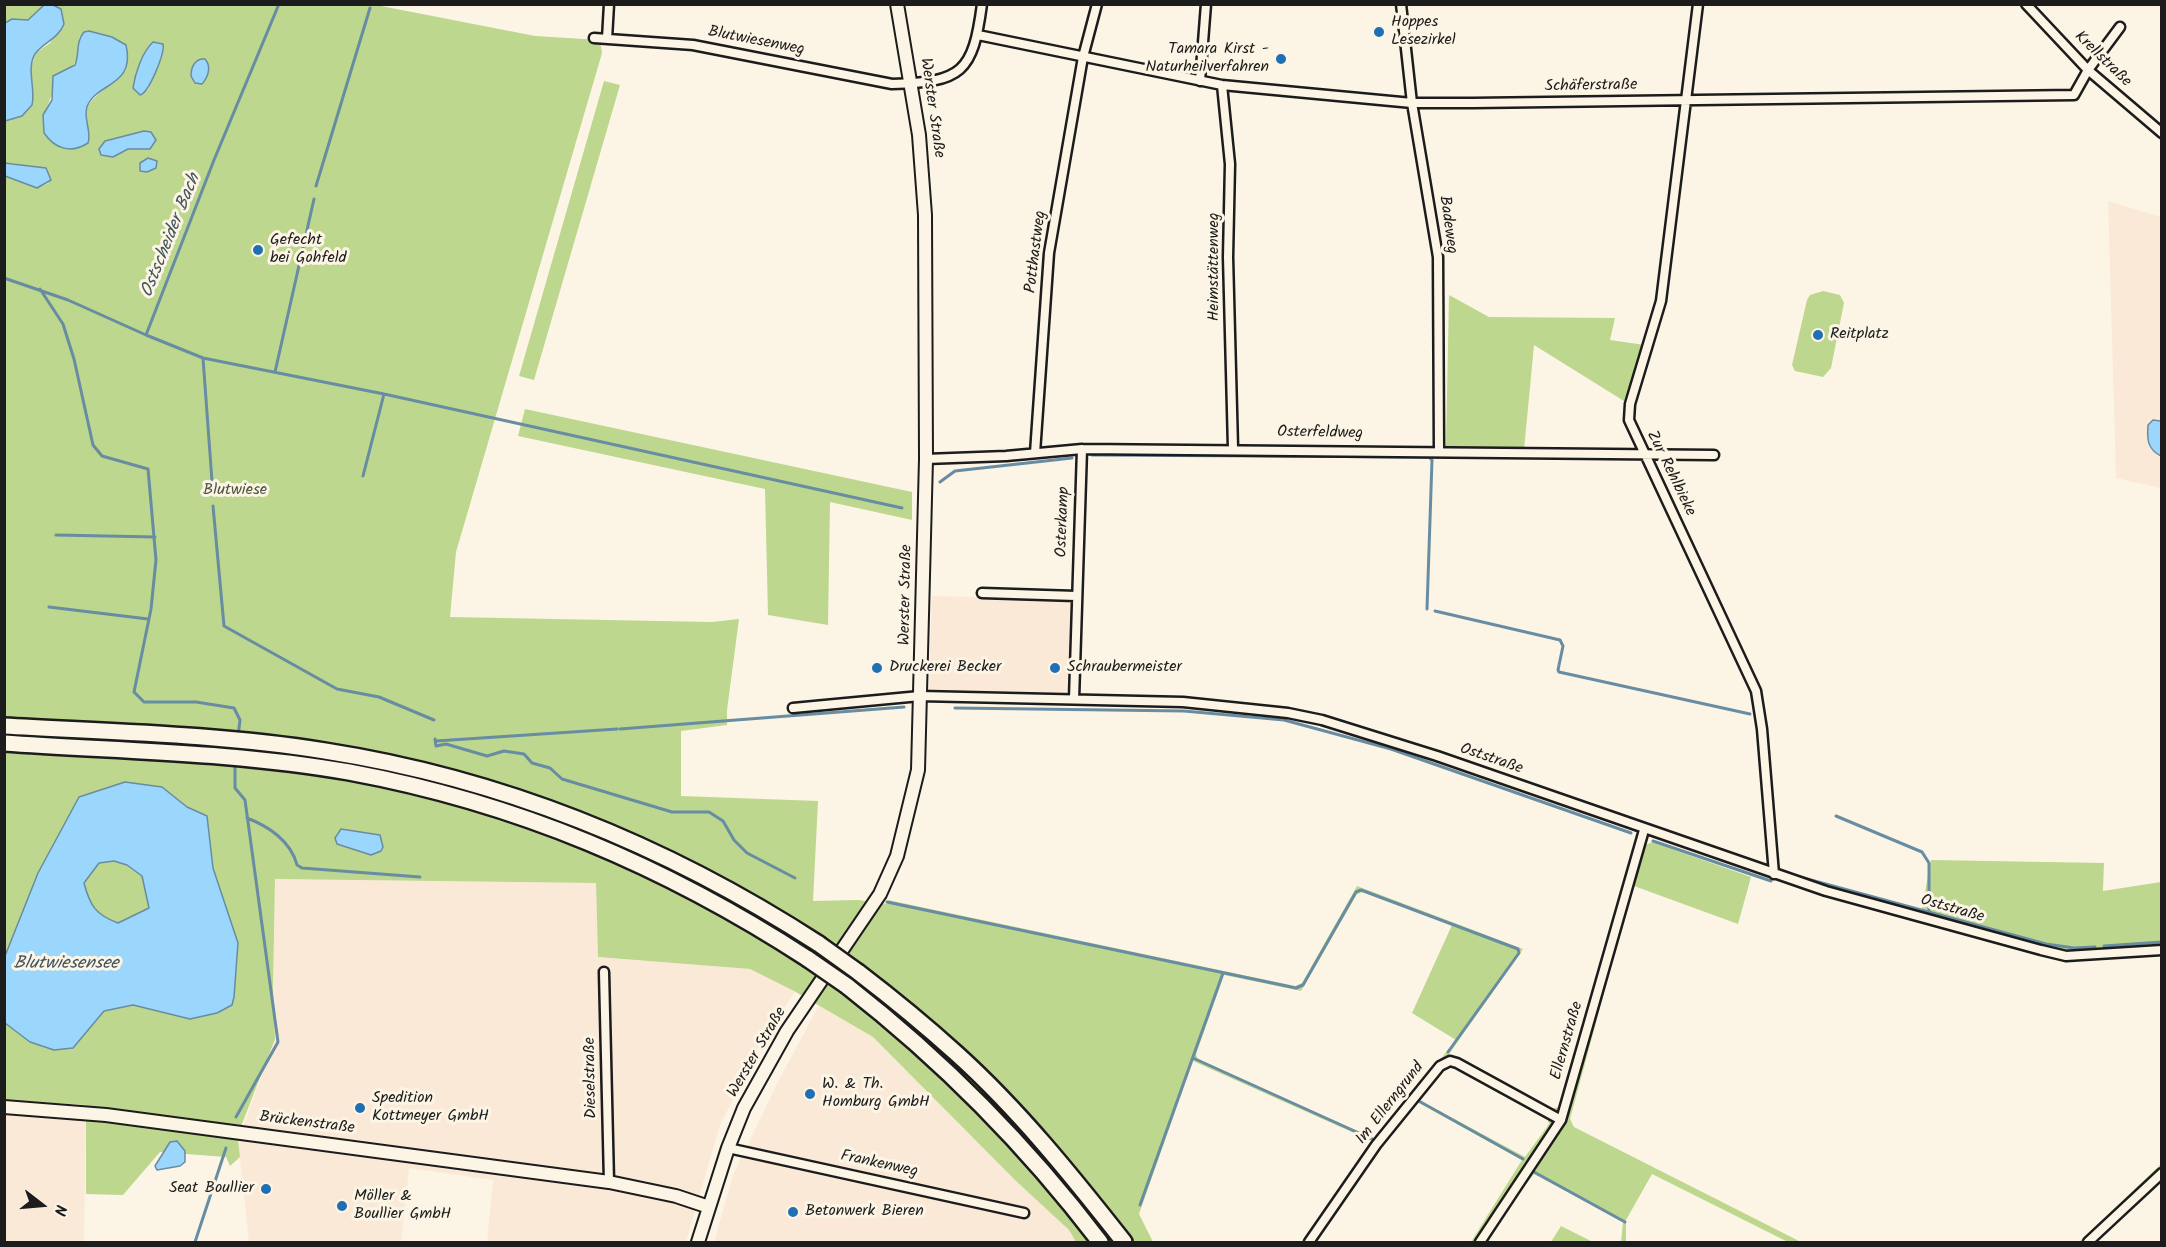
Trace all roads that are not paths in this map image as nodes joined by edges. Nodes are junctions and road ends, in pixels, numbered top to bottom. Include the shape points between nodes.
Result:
1 (609, 4) edge
2 (897, 4) edge
3 (982, 4) edge
4 (1096, 4) edge
5 (1206, 4) edge
6 (1401, 4) edge
7 (1698, 4) edge
8 (2026, 4) edge
9 (2120, 27) dead end
10 (978, 35) junction
11 (594, 38) dead end
12 (607, 39) junction
13 (1083, 57) junction
14 (2088, 70) junction
15 (1200, 81) junction
16 (911, 83) junction
17 (1222, 85) junction
18 (1686, 101) junction
19 (1412, 103) junction
20 (2162, 133) edge
21 (1233, 448) junction
22 (1082, 449) junction
23 (1439, 451) junction
24 (1035, 453) junction
25 (1714, 454) dead end
26 (1643, 455) junction
27 (926, 459) junction
28 (982, 593) dead end
29 (1076, 596) junction
30 (920, 696) junction
31 (1074, 699) junction
32 (793, 708) dead end
33 (4, 726) edge
34 (4, 743) edge
35 (1644, 830) junction
36 (1774, 874) junction
37 (2162, 950) edge
38 (604, 972) dead end
39 (4, 1107) edge
40 (1561, 1120) junction
41 (728, 1148) junction
42 (2162, 1173) edge
43 (609, 1182) junction
44 (709, 1207) junction
45 (1024, 1213) dead end
46 (699, 1242) edge
47 (1100, 1242) edge
48 (1124, 1242) edge
49 (1309, 1242) edge
50 (1480, 1242) edge
51 (2088, 1242) edge

1 - 12 street
2 - 16 main road, Werster Straße
3 - 10 street, Blutwiesenweg
4 - 13 street
5 - 15 street
6 - 19 street, Badeweg
7 - 18 street, Zur Rehlbieke
8 - 14 street, Krellstraße
9 - 14 street
10 - 13 street, Schäferstraße
10 - 16 street, Blutwiesenweg via 969,61 958,72
11 - 12 street, Blutwiesenweg
12 - 16 street, Blutwiesenweg via 693,45 892,84
13 - 15 street, Schäferstraße
13 - 24 street, Potthastweg via 1050,254
14 - 18 street, Schäferstraße via 2074,95
14 - 20 street, Krellstraße
15 - 17 street, Schäferstraße
16 - 27 main road, Werster Straße via 926,215
17 - 19 street, Schäferstraße
17 - 21 street, Heimstättenweg via 1230,164
18 - 19 street, Schäferstraße
18 - 26 street, Zur Rehlbieke via 1661,301 1630,405 1629,420
19 - 23 street, Badeweg via 1438,257
21 - 22 street, Osterfeldweg
21 - 23 street, Osterfeldweg
22 - 24 street, Osterfeldweg
22 - 29 street, Osterkamp
23 - 26 street, Osterfeldweg
24 - 27 street, Osterfeldweg
25 - 26 street, Osterfeldweg
26 - 36 street, Zur Rehlbieke via 1756,691
27 - 30 main road, Werster Straße
28 - 29 street
29 - 31 street, Osterkamp
30 - 31 street, Oststraße
30 - 32 street, Oststraße
30 - 41 main road, Werster Straße via 918,771 894,863 876,902 787,1031 744,1108
31 - 35 street, Oststraße via 1204,704 1322,720 1437,756
33 - 48 highway, bridge via 252,742 325,750 426,770 581,818 696,870 819,944 958,1055 1013,1110
34 - 47 highway, bridge via 251,760 347,772 433,790 548,825 656,870 734,912 808,959 898,1025 1030,1156
35 - 36 street, Oststraße
35 - 40 street, Ellernstraße
36 - 37 street, Oststraße via 2066,956
38 - 43 street, Dieselstraße
39 - 43 main road, Brückenstraße via 106,1115
40 - 49 street, Im Ellerngrund via 1457,1063 1440,1066 1376,1145
40 - 50 street, Ellernstraße
41 - 44 main road, Werster Straße
41 - 45 street, Frankenweg
42 - 51 street
43 - 44 main road, Brückenstraße
44 - 46 main road, Werster Straße

